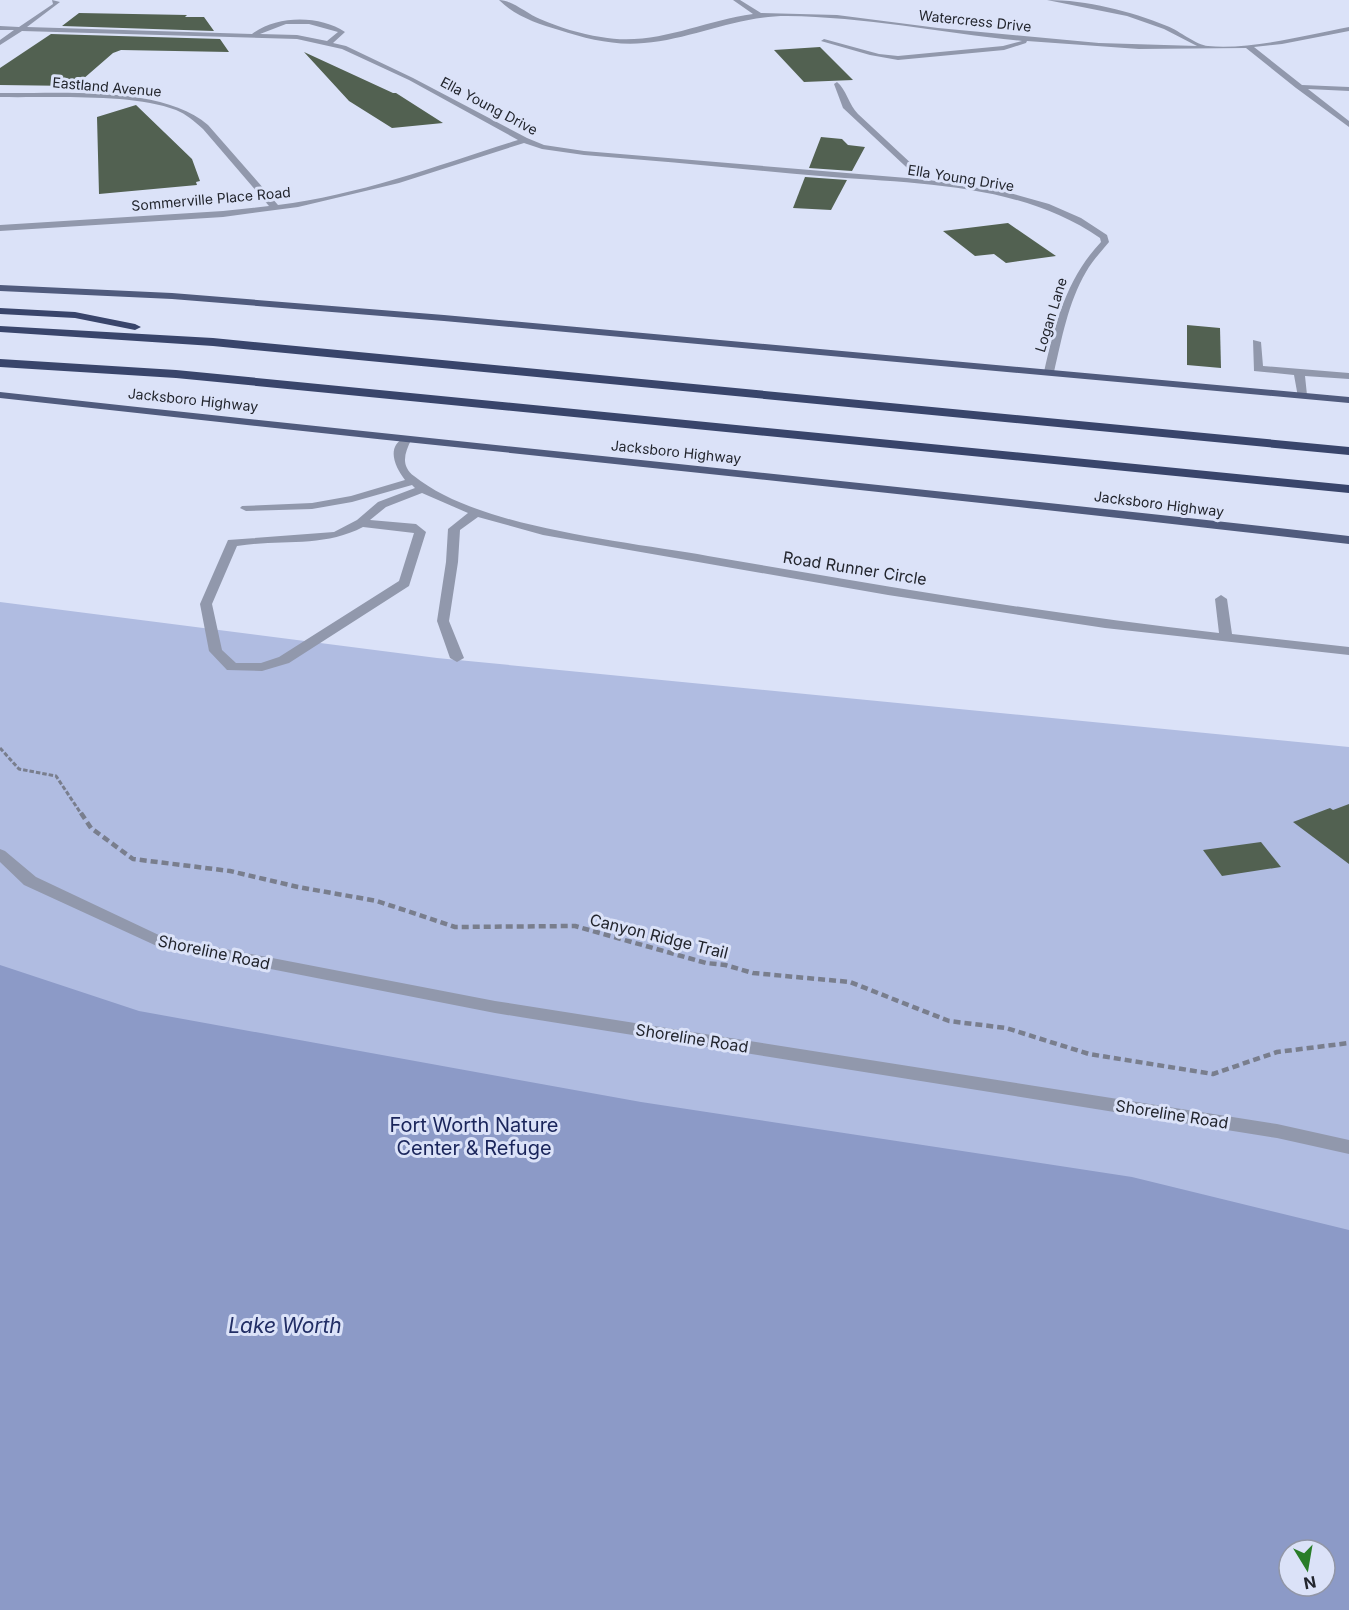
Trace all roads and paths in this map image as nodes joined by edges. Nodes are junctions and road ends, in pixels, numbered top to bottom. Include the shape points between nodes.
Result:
1 (55, 0) edge
2 (502, 0) edge
3 (735, 0) edge
4 (1050, 0) edge
5 (759, 15) junction
6 (0, 28) edge
7 (22, 28) junction
8 (1349, 28) edge
9 (254, 35) junction
10 (1033, 39) junction
11 (824, 42) dead end
12 (0, 43) edge
13 (328, 43) junction
14 (1248, 46) junction
15 (1204, 48) junction
16 (837, 84) dead end
17 (1298, 87) junction
18 (1349, 89) edge
19 (0, 95) edge
20 (1349, 125) edge
21 (524, 140) junction
22 (926, 182) junction
23 (276, 208) junction
24 (1078, 219) joint
25 (0, 228) edge
26 (0, 288) edge
27 (0, 311) edge
28 (0, 328) edge
29 (213, 342) junction
30 (1256, 342) dead end
31 (0, 363) edge
32 (1049, 372) junction
33 (1299, 372) junction
34 (1349, 376) edge
35 (0, 394) edge
36 (1302, 395) junction
37 (1349, 400) edge
38 (406, 440) junction
39 (1349, 451) edge
40 (420, 485) junction
41 (1349, 489) edge
42 (246, 508) dead end
43 (476, 513) junction
44 (361, 523) junction
45 (1349, 540) edge
46 (1221, 599) dead end
47 (1226, 638) junction
48 (1349, 651) edge
49 (457, 658) dead end
50 (0, 748) edge
51 (0, 854) edge
52 (1349, 1043) edge
53 (1349, 1147) edge

1 - 7 street via 55,5
2 - 5 street, Watercress Drive via 530,17 580,35 624,42 676,37
3 - 5 street
4 - 15 street via 1145,18
5 - 10 street, Watercress Drive via 818,15
6 - 7 street, Ella Young Drive
7 - 9 street, Ella Young Drive
7 - 12 street
8 - 14 street, Watercress Drive
9 - 13 street, Ella Young Drive
9 - 13 street via 277,24 313,23 342,33
10 - 11 street via 1004,48 898,58
10 - 15 street, Watercress Drive
13 - 21 street, Ella Young Drive via 411,79
14 - 15 street, Watercress Drive
14 - 17 street
16 - 22 street via 855,116
17 - 18 street
17 - 20 street
19 - 23 street, Eastland Avenue via 126,100 174,107 191,114 206,128
21 - 22 street, Ella Young Drive via 542,147 584,153
21 - 23 street, Sommerville Place Road via 396,181
22 - 24 street, Ella Young Drive via 997,194
23 - 25 street, Sommerville Place Road
24 - 32 street, Logan Lane via 1096,229 1105,242 1078,273 1063,312
26 - 32 main road via 195,298
27 - 29 highway via 75,315
28 - 29 highway
29 - 39 highway
30 - 33 street via 1258,369
31 - 41 highway, Jacksboro Highway via 176,374
32 - 36 main road
33 - 34 street
33 - 36 street
35 - 38 main road, Jacksboro Highway
36 - 37 main road
38 - 40 street, Road Runner Circle via 399,453 399,465
38 - 45 main road, Jacksboro Highway via 982,498
40 - 42 street via 312,506
40 - 43 street, Road Runner Circle
40 - 44 street via 371,509
43 - 47 street, Road Runner Circle via 588,541 888,591
43 - 49 street via 454,529 443,621
44 - 44 street via 416,528 420,532 405,583 284,660 262,667 232,667 216,651 206,604 232,543 316,538 338,534
46 - 47 street
47 - 48 street, Road Runner Circle
50 - 52 path, Canyon Ridge Trail via 19,770 57,776 91,828 133,859 230,872 377,901 455,927 575,926 753,973 850,982 949,1021 1006,1028 1089,1054 1213,1074 1277,1052
51 - 53 street, Shoreline Road via 30,881 159,942 495,1006 1277,1131

